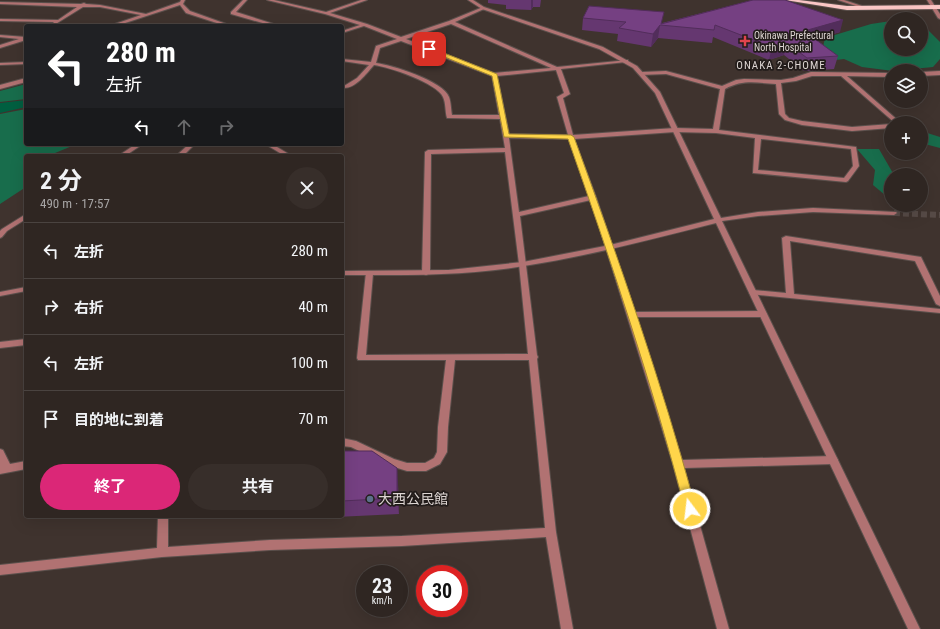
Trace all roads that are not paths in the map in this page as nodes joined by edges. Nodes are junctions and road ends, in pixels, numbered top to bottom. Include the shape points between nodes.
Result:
1 (90, 0) edge
2 (245, 0) edge
3 (269, 0) edge
4 (365, 0) edge
5 (470, 0) edge
6 (788, 0) edge
7 (840, 0) edge
8 (929, 0) edge
9 (182, 1) edge
10 (0, 3) edge
11 (83, 5) junction
12 (932, 6) junction
13 (940, 7) edge
14 (483, 8) junction
15 (866, 8) junction
16 (326, 13) junction
17 (146, 15) junction
18 (940, 18) edge
19 (0, 20) edge
20 (59, 22) junction
21 (451, 22) junction
22 (55, 24) edge
23 (117, 24) edge
24 (224, 24) edge
25 (271, 24) edge
26 (364, 25) junction
27 (344, 31) edge
28 (0, 36) edge
29 (24, 38) edge
30 (24, 39) edge
31 (403, 39) junction
32 (0, 47) edge
33 (344, 60) edge
34 (626, 61) junction
35 (24, 63) edge
36 (373, 63) junction
37 (0, 64) edge
38 (558, 69) junction
39 (940, 73) edge
40 (642, 74) junction
41 (842, 74) junction
42 (928, 74) edge
43 (494, 75) junction
44 (884, 75) edge
45 (24, 81) edge
46 (778, 82) junction
47 (0, 87) edge
48 (346, 87) dead end
49 (723, 88) junction
50 (890, 116) edge
51 (503, 117) junction
52 (884, 127) edge
53 (675, 130) junction
54 (716, 131) junction
55 (506, 136) junction
56 (571, 137) junction
57 (758, 137) junction
58 (137, 146) edge
59 (190, 146) edge
60 (272, 146) edge
61 (508, 150) junction
62 (124, 154) edge
63 (181, 154) edge
64 (286, 154) edge
65 (593, 197) junction
66 (884, 212) tunnel mouth
67 (516, 215) junction
68 (24, 217) edge
69 (718, 220) junction
70 (0, 236) edge
71 (610, 247) junction
72 (523, 264) junction
73 (344, 273) edge
74 (426, 273) junction
75 (369, 274) junction
76 (24, 289) edge
77 (753, 292) junction
78 (0, 294) edge
79 (790, 295) junction
80 (940, 304) edge
81 (940, 311) edge
82 (763, 314) junction
83 (632, 315) junction
84 (24, 342) edge
85 (0, 345) edge
86 (451, 357) junction
87 (534, 357) junction
88 (344, 442) edge
89 (0, 453) edge
90 (833, 460) junction
91 (678, 464) junction
92 (24, 465) edge
93 (4, 469) edge
94 (163, 518) edge
95 (551, 532) junction
96 (162, 552) junction
97 (0, 570) edge
98 (567, 629) edge
99 (722, 629) edge
100 (914, 629) edge

1 - 11 street
2 - 25 street via 233,13
3 - 16 street
4 - 16 street
5 - 14 street
6 - 15 main road via 830,7
7 - 15 street
8 - 12 street
9 - 17 street
9 - 24 street via 181,4 188,12
10 - 11 street
11 - 17 street
11 - 20 street
12 - 13 main road
12 - 15 main road
12 - 18 street
14 - 21 street
14 - 34 street via 580,40
16 - 26 street
17 - 23 street
19 - 20 street
20 - 22 street
21 - 31 street
21 - 38 street
26 - 27 street
26 - 31 street
28 - 29 street
30 - 32 street
31 - 36 street via 378,47
31 - 43 street
33 - 36 street
34 - 38 street
34 - 40 street
35 - 37 street
36 - 48 street via 359,79
36 - 51 street via 403,71 436,86 446,96 449,117
38 - 43 street
38 - 56 street via 567,94 560,97
39 - 42 street
40 - 49 street via 666,72
40 - 53 street via 657,92
41 - 44 street
41 - 46 street via 811,74 799,79
41 - 50 street
43 - 51 street
45 - 47 street
46 - 49 street via 740,80
46 - 52 street via 782,114 787,119 852,129
49 - 54 street
51 - 55 street
53 - 54 street
53 - 56 street
53 - 69 street
54 - 57 street
55 - 56 street
55 - 61 street
56 - 65 street
57 - 57 street via 854,148 856,166 846,180 755,172
58 - 62 street
59 - 63 street
60 - 64 street
61 - 67 street
61 - 74 street via 428,152
65 - 67 street
65 - 71 street
66 - 69 street via 806,210
67 - 72 street
68 - 70 street via 4,230
69 - 71 street
69 - 77 street
71 - 72 street
71 - 83 street
72 - 74 street
72 - 87 street
73 - 75 street
74 - 75 street
75 - 86 street via 361,358
76 - 78 street
77 - 79 street
77 - 82 street
79 - 80 street via 786,238 918,259
79 - 81 street
82 - 83 street
82 - 90 street
83 - 91 street
84 - 85 street
86 - 87 street
86 - 88 street via 442,452 437,461 426,467 407,467 354,444
87 - 95 street
89 - 93 street
90 - 91 street
90 - 100 street
91 - 99 street
92 - 93 street
94 - 96 street
95 - 96 street
95 - 98 street
96 - 97 street

